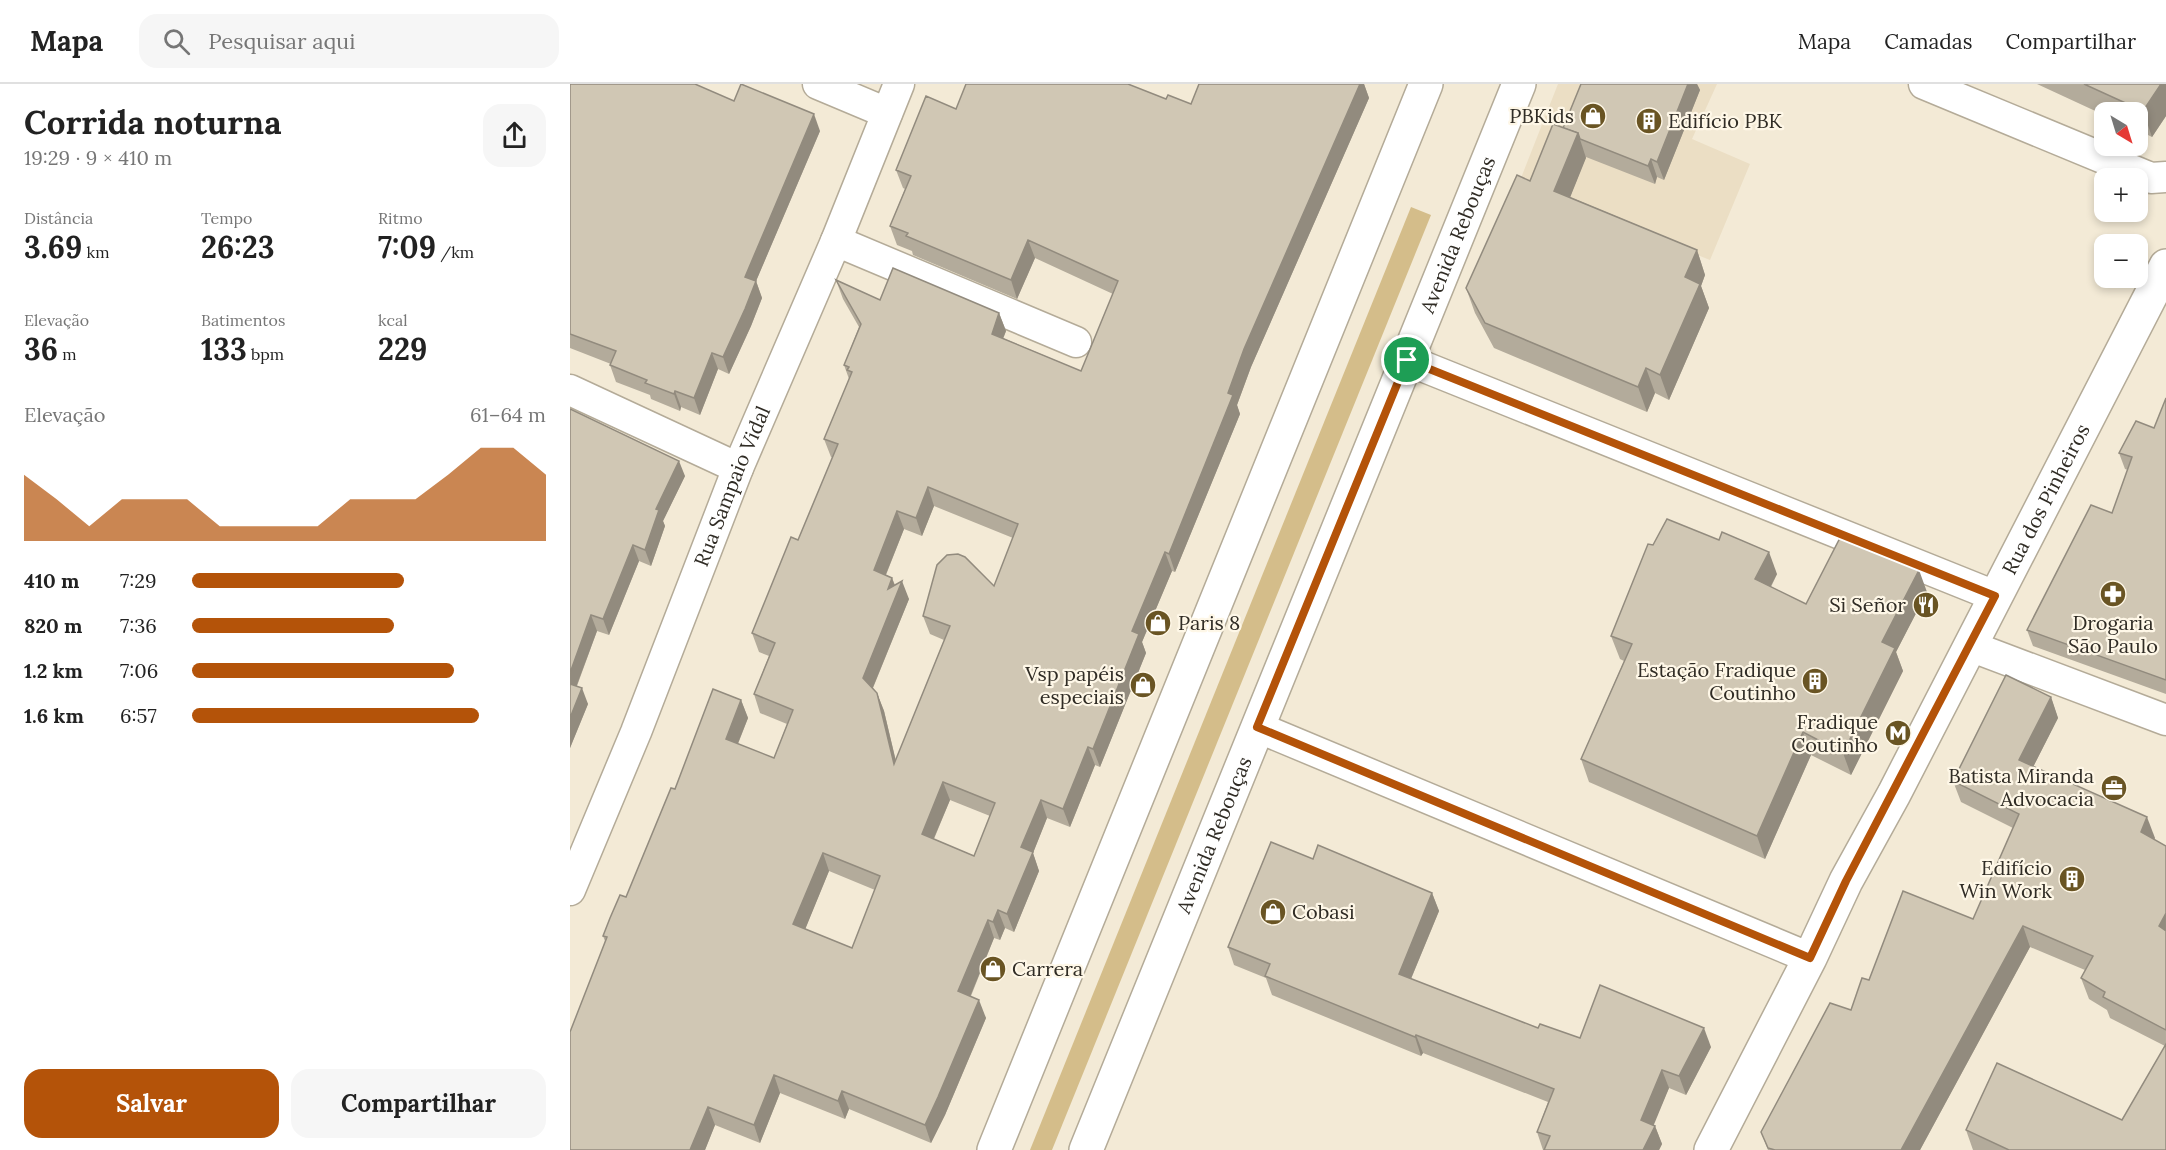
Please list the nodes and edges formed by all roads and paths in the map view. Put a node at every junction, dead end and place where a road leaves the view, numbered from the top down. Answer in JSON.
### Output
{"nodes":[{"id":1,"x":818,"y":84,"type":"edge"},
{"id":2,"x":899,"y":84,"type":"edge"},
{"id":3,"x":1426,"y":84,"type":"edge"},
{"id":4,"x":1519,"y":84,"type":"edge"},
{"id":5,"x":1924,"y":84,"type":"edge"},
{"id":6,"x":887,"y":113,"type":"junction"},
{"id":7,"x":2166,"y":177,"type":"edge"},
{"id":8,"x":836,"y":241,"type":"junction"},
{"id":9,"x":2166,"y":266,"type":"edge"},
{"id":10,"x":1076,"y":342,"type":"dead end"},
{"id":11,"x":1407,"y":360,"type":"junction"},
{"id":12,"x":570,"y":390,"type":"edge"},
{"id":13,"x":738,"y":468,"type":"junction"},
{"id":14,"x":1995,"y":596,"type":"junction"},
{"id":15,"x":1970,"y":646,"type":"junction"},
{"id":16,"x":2166,"y":720,"type":"edge"},
{"id":17,"x":1257,"y":727,"type":"junction"},
{"id":18,"x":576,"y":860,"type":"edge"},
{"id":19,"x":570,"y":890,"type":"edge"},
{"id":20,"x":1810,"y":958,"type":"junction"},
{"id":21,"x":994,"y":1150,"type":"edge"},
{"id":22,"x":1086,"y":1150,"type":"edge"},
{"id":23,"x":1711,"y":1150,"type":"edge"}],
"edges":[{"from":1,"to":6,"type":"street"},
{"from":2,"to":6,"type":"street","name":"Rua Sampaio Vidal"},
{"from":3,"to":21,"type":"main road"},
{"from":4,"to":11,"type":"main road","name":"Avenida Rebouças"},
{"from":5,"to":7,"type":"street"},
{"from":6,"to":8,"type":"street","name":"Rua Sampaio Vidal"},
{"from":8,"to":10,"type":"street"},
{"from":8,"to":13,"type":"street","name":"Rua Sampaio Vidal"},
{"from":9,"to":14,"type":"main road","name":"Rua dos Pinheiros"},
{"from":11,"to":14,"type":"street"},
{"from":11,"to":17,"type":"main road","name":"Avenida Rebouças"},
{"from":12,"to":13,"type":"street"},
{"from":13,"to":18,"type":"street","name":"Rua Sampaio Vidal"},
{"from":14,"to":15,"type":"main road","name":"Rua dos Pinheiros"},
{"from":15,"to":16,"type":"street"},
{"from":15,"to":20,"type":"main road","name":"Rua dos Pinheiros"},
{"from":17,"to":20,"type":"street"},
{"from":17,"to":22,"type":"main road","name":"Avenida Rebouças"},
{"from":18,"to":19,"type":"street","name":"Rua Sampaio Vidal"},
{"from":20,"to":23,"type":"main road","name":"Rua dos Pinheiros"}]}
